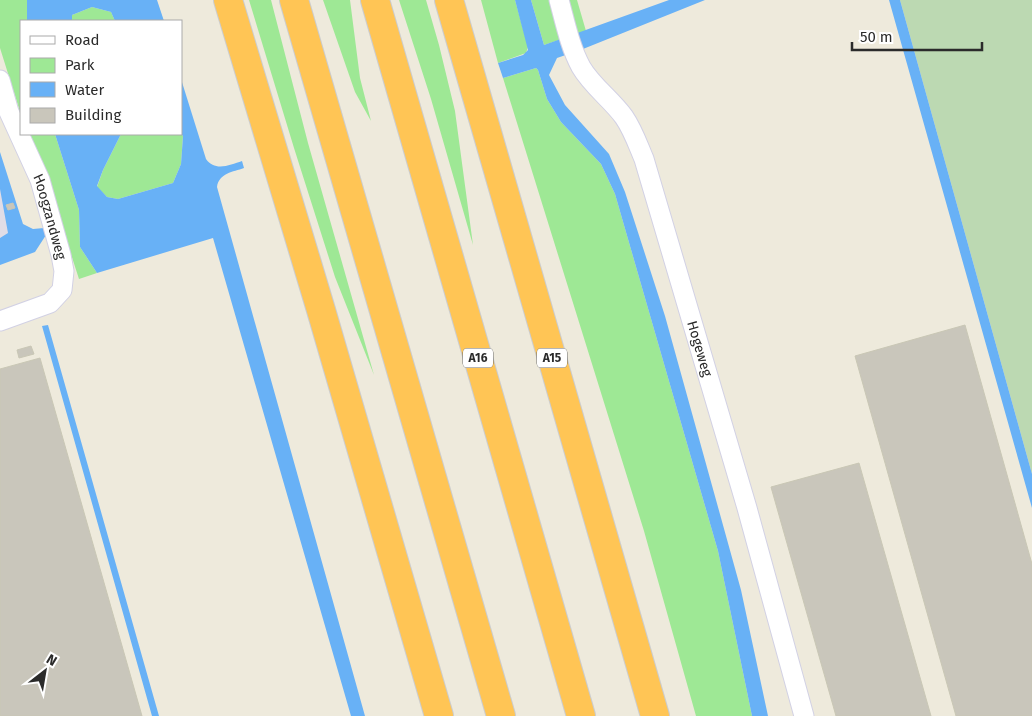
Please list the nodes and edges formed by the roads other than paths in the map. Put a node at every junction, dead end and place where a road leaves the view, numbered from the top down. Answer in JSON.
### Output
{"nodes":[{"id":1,"x":228,"y":0,"type":"edge"},
{"id":2,"x":294,"y":0,"type":"edge"},
{"id":3,"x":375,"y":0,"type":"edge"},
{"id":4,"x":449,"y":0,"type":"edge"},
{"id":5,"x":559,"y":0,"type":"edge"},
{"id":6,"x":0,"y":80,"type":"edge"},
{"id":7,"x":0,"y":320,"type":"edge"},
{"id":8,"x":439,"y":716,"type":"edge"},
{"id":9,"x":502,"y":716,"type":"edge"},
{"id":10,"x":581,"y":716,"type":"edge"},
{"id":11,"x":655,"y":716,"type":"edge"},
{"id":12,"x":804,"y":716,"type":"edge"}],
"edges":[{"from":1,"to":8,"type":"highway"},
{"from":2,"to":9,"type":"highway"},
{"from":3,"to":10,"type":"highway","number":"A16"},
{"from":4,"to":11,"type":"highway","number":"A15"},
{"from":5,"to":12,"type":"street","name":"Hogeweg"},
{"from":6,"to":7,"type":"street","name":"Hoogzandweg"}]}
